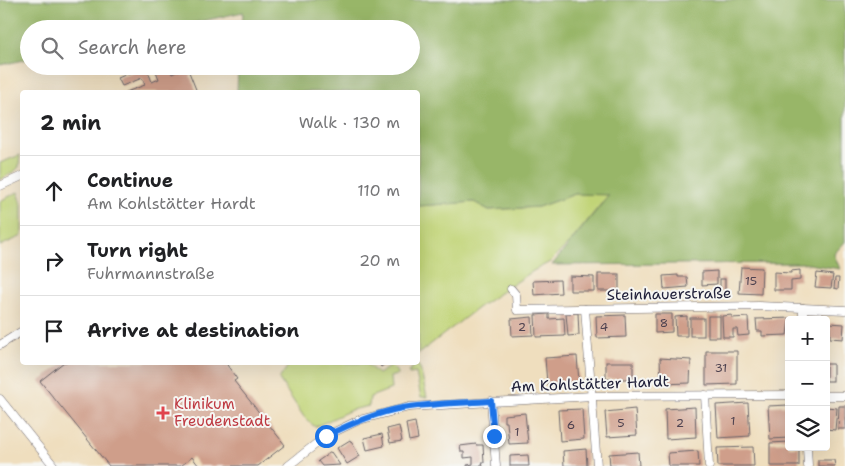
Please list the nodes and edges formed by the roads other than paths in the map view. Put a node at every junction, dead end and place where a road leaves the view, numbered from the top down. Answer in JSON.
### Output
{"nodes":[{"id":1,"x":20,"y":177,"type":"edge"},
{"id":2,"x":0,"y":186,"type":"edge"},
{"id":3,"x":511,"y":289,"type":"dead end"},
{"id":4,"x":803,"y":308,"type":"junction"},
{"id":5,"x":586,"y":309,"type":"junction"},
{"id":6,"x":845,"y":310,"type":"edge"},
{"id":7,"x":804,"y":316,"type":"edge"},
{"id":8,"x":20,"y":332,"type":"edge"},
{"id":9,"x":0,"y":345,"type":"edge"},
{"id":10,"x":706,"y":395,"type":"junction"},
{"id":11,"x":785,"y":395,"type":"edge"},
{"id":12,"x":592,"y":396,"type":"junction"},
{"id":13,"x":830,"y":396,"type":"edge"},
{"id":14,"x":845,"y":396,"type":"edge"},
{"id":15,"x":0,"y":399,"type":"edge"},
{"id":16,"x":491,"y":401,"type":"junction"},
{"id":17,"x":807,"y":451,"type":"edge"},
{"id":18,"x":54,"y":466,"type":"edge"},
{"id":19,"x":288,"y":466,"type":"edge"},
{"id":20,"x":496,"y":466,"type":"edge"},
{"id":21,"x":597,"y":466,"type":"edge"},
{"id":22,"x":709,"y":466,"type":"edge"},
{"id":23,"x":808,"y":466,"type":"edge"}],
"edges":[{"from":1,"to":2,"type":"street"},
{"from":3,"to":5,"type":"street","name":"Steinhauerstraße"},
{"from":4,"to":5,"type":"street","name":"Steinhauerstraße"},
{"from":4,"to":6,"type":"street","name":"Steinhauerstraße"},
{"from":4,"to":7,"type":"street"},
{"from":5,"to":12,"type":"street"},
{"from":8,"to":9,"type":"street"},
{"from":10,"to":11,"type":"street","name":"Am Kohlstätter Hardt"},
{"from":10,"to":12,"type":"street","name":"Am Kohlstätter Hardt"},
{"from":10,"to":22,"type":"street"},
{"from":12,"to":16,"type":"street","name":"Am Kohlstätter Hardt"},
{"from":12,"to":21,"type":"street"},
{"from":13,"to":14,"type":"street"},
{"from":15,"to":18,"type":"street"},
{"from":16,"to":19,"type":"street","name":"Am Kohlstätter Hardt"},
{"from":16,"to":20,"type":"street"},
{"from":17,"to":23,"type":"street"}]}
